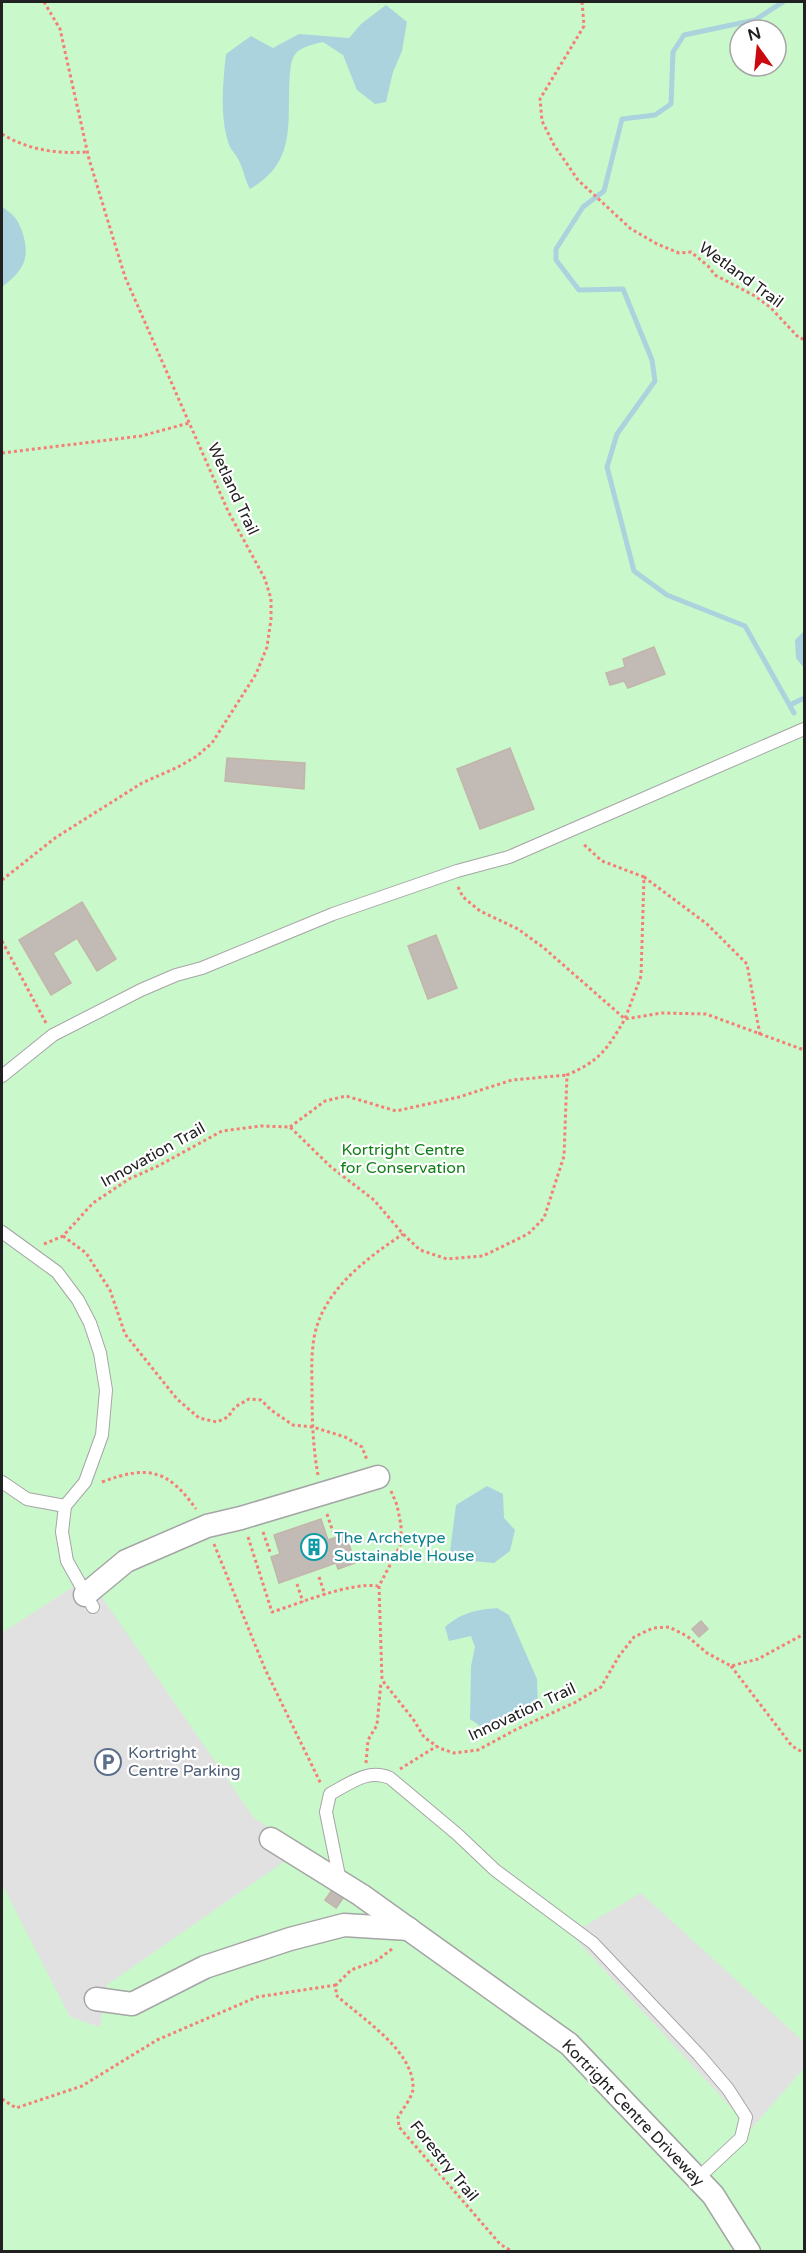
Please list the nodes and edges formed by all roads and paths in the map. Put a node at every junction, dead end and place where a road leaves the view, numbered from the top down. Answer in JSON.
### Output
{"nodes":[{"id":1,"x":44,"y":2,"type":"edge"},
{"id":2,"x":582,"y":2,"type":"edge"},
{"id":3,"x":2,"y":135,"type":"edge"},
{"id":4,"x":87,"y":152,"type":"junction"},
{"id":5,"x":804,"y":339,"type":"edge"},
{"id":6,"x":189,"y":423,"type":"junction"},
{"id":7,"x":2,"y":453,"type":"edge"},
{"id":8,"x":804,"y":729,"type":"edge"},
{"id":9,"x":570,"y":831,"type":"junction"},
{"id":10,"x":457,"y":871,"type":"junction"},
{"id":11,"x":644,"y":877,"type":"junction"},
{"id":12,"x":2,"y":880,"type":"edge"},
{"id":13,"x":2,"y":941,"type":"edge"},
{"id":14,"x":626,"y":1019,"type":"junction"},
{"id":15,"x":53,"y":1035,"type":"junction"},
{"id":16,"x":760,"y":1035,"type":"junction"},
{"id":17,"x":804,"y":1050,"type":"edge"},
{"id":18,"x":2,"y":1076,"type":"edge"},
{"id":19,"x":567,"y":1076,"type":"junction"},
{"id":20,"x":290,"y":1126,"type":"junction"},
{"id":21,"x":2,"y":1232,"type":"edge"},
{"id":22,"x":403,"y":1234,"type":"junction"},
{"id":23,"x":313,"y":1427,"type":"junction"},
{"id":24,"x":378,"y":1477,"type":"junction"},
{"id":25,"x":2,"y":1482,"type":"edge"},
{"id":26,"x":100,"y":1482,"type":"dead end"},
{"id":27,"x":321,"y":1494,"type":"junction"},
{"id":28,"x":65,"y":1506,"type":"junction"},
{"id":29,"x":241,"y":1518,"type":"junction"},
{"id":30,"x":207,"y":1526,"type":"junction"},
{"id":31,"x":319,"y":1577,"type":"dead end"},
{"id":32,"x":297,"y":1584,"type":"dead end"},
{"id":33,"x":379,"y":1586,"type":"junction"},
{"id":34,"x":325,"y":1596,"type":"junction"},
{"id":35,"x":89,"y":1601,"type":"joint"},
{"id":36,"x":303,"y":1602,"type":"junction"},
{"id":37,"x":804,"y":1634,"type":"edge"},
{"id":38,"x":730,"y":1666,"type":"junction"},
{"id":39,"x":382,"y":1680,"type":"junction"},
{"id":40,"x":437,"y":1746,"type":"junction"},
{"id":41,"x":804,"y":1753,"type":"edge"},
{"id":42,"x":364,"y":1776,"type":"junction"},
{"id":43,"x":390,"y":1778,"type":"junction"},
{"id":44,"x":330,"y":1794,"type":"junction"},
{"id":45,"x":271,"y":1839,"type":"dead end"},
{"id":46,"x":340,"y":1882,"type":"junction"},
{"id":47,"x":416,"y":1933,"type":"junction"},
{"id":48,"x":336,"y":1985,"type":"junction"},
{"id":49,"x":96,"y":1998,"type":"dead end"},
{"id":50,"x":2,"y":2099,"type":"edge"},
{"id":51,"x":697,"y":2179,"type":"junction"},
{"id":52,"x":513,"y":2252,"type":"edge"},
{"id":53,"x":749,"y":2252,"type":"edge"}],
"edges":[{"from":1,"to":4,"type":"path","name":"Wetland Trail"},
{"from":2,"to":5,"type":"path","name":"Wetland Trail"},
{"from":3,"to":4,"type":"path"},
{"from":4,"to":6,"type":"path","name":"Wetland Trail"},
{"from":6,"to":7,"type":"path"},
{"from":6,"to":12,"type":"path","name":"Wetland Trail"},
{"from":8,"to":9,"type":"lane"},
{"from":9,"to":10,"type":"lane"},
{"from":9,"to":11,"type":"path"},
{"from":10,"to":14,"type":"path"},
{"from":10,"to":15,"type":"lane"},
{"from":11,"to":14,"type":"path"},
{"from":11,"to":16,"type":"path"},
{"from":13,"to":15,"type":"path"},
{"from":14,"to":16,"type":"path"},
{"from":14,"to":19,"type":"path"},
{"from":15,"to":18,"type":"lane"},
{"from":16,"to":17,"type":"path"},
{"from":19,"to":20,"type":"path"},
{"from":19,"to":22,"type":"path"},
{"from":20,"to":22,"type":"path"},
{"from":20,"to":23,"type":"path","name":"Innovation Trail"},
{"from":21,"to":28,"type":"lane"},
{"from":22,"to":23,"type":"path"},
{"from":23,"to":24,"type":"path","name":"Innovation Trail"},
{"from":23,"to":27,"type":"path"},
{"from":24,"to":27,"type":"street"},
{"from":24,"to":33,"type":"path","name":"Innovation Trail"},
{"from":25,"to":28,"type":"lane"},
{"from":26,"to":30,"type":"path"},
{"from":27,"to":29,"type":"street"},
{"from":28,"to":35,"type":"lane"},
{"from":29,"to":30,"type":"street"},
{"from":29,"to":36,"type":"path"},
{"from":30,"to":35,"type":"street"},
{"from":30,"to":44,"type":"path"},
{"from":31,"to":34,"type":"path"},
{"from":32,"to":36,"type":"path"},
{"from":33,"to":34,"type":"path"},
{"from":33,"to":39,"type":"path","name":"Innovation Trail"},
{"from":34,"to":36,"type":"path"},
{"from":37,"to":38,"type":"path"},
{"from":38,"to":40,"type":"path","name":"Innovation Trail"},
{"from":38,"to":41,"type":"path"},
{"from":39,"to":40,"type":"path"},
{"from":39,"to":42,"type":"path","name":"Innovation Trail"},
{"from":40,"to":43,"type":"path"},
{"from":42,"to":43,"type":"lane"},
{"from":42,"to":44,"type":"lane"},
{"from":43,"to":51,"type":"lane"},
{"from":44,"to":46,"type":"lane"},
{"from":45,"to":46,"type":"street","name":"Kortright Centre Driveway"},
{"from":46,"to":47,"type":"street","name":"Kortright Centre Driveway"},
{"from":47,"to":48,"type":"path"},
{"from":47,"to":49,"type":"street"},
{"from":47,"to":51,"type":"street","name":"Kortright Centre Driveway"},
{"from":48,"to":50,"type":"path"},
{"from":48,"to":52,"type":"path","name":"Forestry Trail"},
{"from":51,"to":53,"type":"street","name":"Kortright Centre Driveway"}]}
